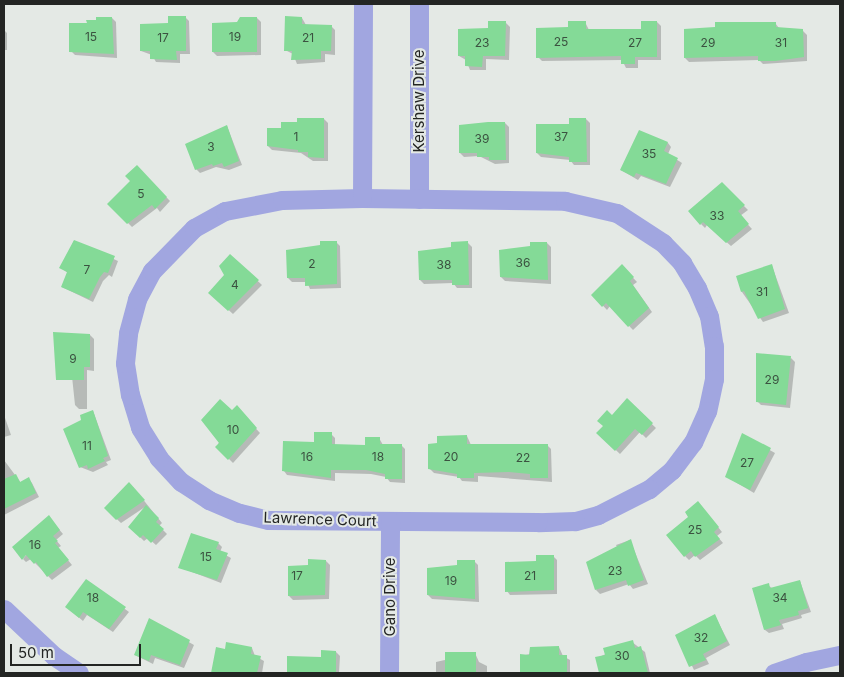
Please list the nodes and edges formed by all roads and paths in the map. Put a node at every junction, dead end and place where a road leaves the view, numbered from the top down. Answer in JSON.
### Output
{"nodes":[{"id":1,"x":363,"y":4,"type":"edge"},
{"id":2,"x":418,"y":4,"type":"edge"},
{"id":3,"x":362,"y":198,"type":"junction"},
{"id":4,"x":419,"y":199,"type":"junction"},
{"id":5,"x":390,"y":520,"type":"junction"},
{"id":6,"x":4,"y":608,"type":"edge"},
{"id":7,"x":840,"y":655,"type":"edge"},
{"id":8,"x":79,"y":673,"type":"edge"},
{"id":9,"x":390,"y":673,"type":"edge"},
{"id":10,"x":774,"y":673,"type":"edge"}],
"edges":[{"from":1,"to":3,"type":"street"},
{"from":2,"to":4,"type":"street","name":"Kershaw Drive"},
{"from":3,"to":4,"type":"street","name":"Lawrence Court"},
{"from":3,"to":5,"type":"street","name":"Lawrence Court"},
{"from":4,"to":5,"type":"street","name":"Lawrence Court"},
{"from":5,"to":9,"type":"street","name":"Gano Drive"},
{"from":6,"to":8,"type":"street"},
{"from":7,"to":10,"type":"street"}]}
